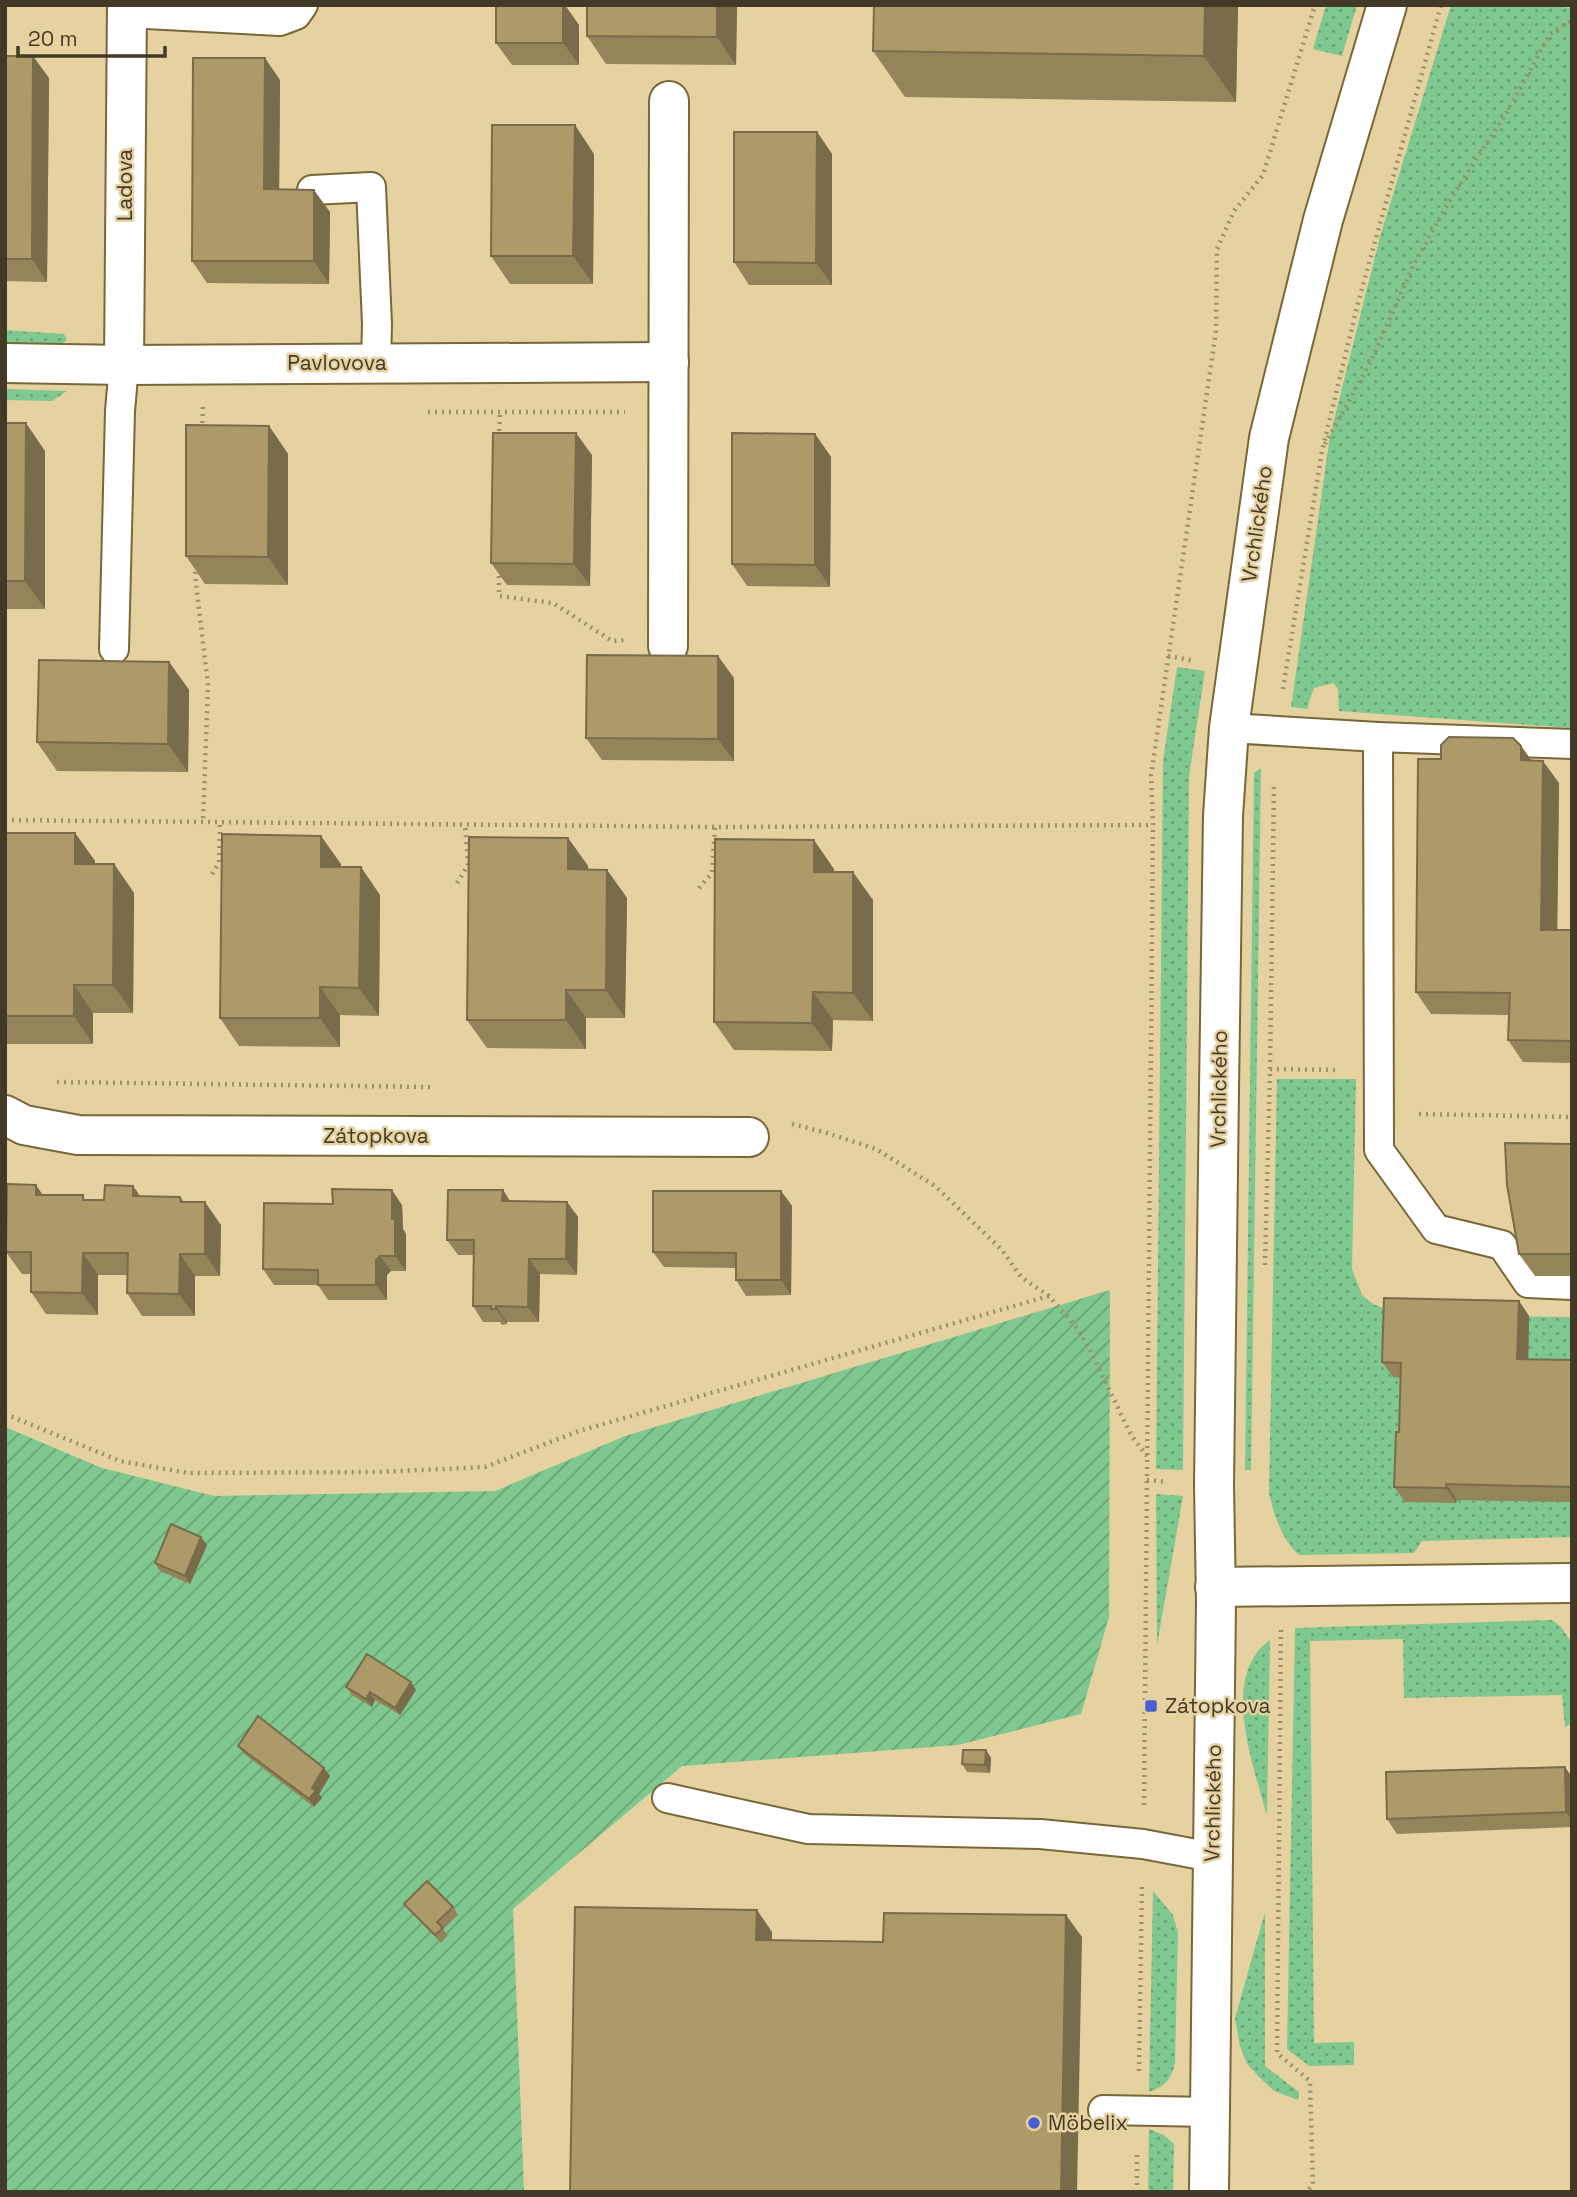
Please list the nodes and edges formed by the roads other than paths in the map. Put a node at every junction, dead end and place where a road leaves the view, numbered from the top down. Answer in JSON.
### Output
{"nodes":[{"id":1,"x":303,"y":5,"type":"edge"},
{"id":2,"x":1387,"y":5,"type":"edge"},
{"id":3,"x":127,"y":9,"type":"edge"},
{"id":4,"x":669,"y":101,"type":"dead end"},
{"id":5,"x":312,"y":190,"type":"edge"},
{"id":6,"x":668,"y":362,"type":"junction"},
{"id":7,"x":5,"y":363,"type":"edge"},
{"id":8,"x":376,"y":363,"type":"junction"},
{"id":9,"x":124,"y":365,"type":"junction"},
{"id":10,"x":668,"y":642,"type":"road end"},
{"id":11,"x":114,"y":649,"type":"dead end"},
{"id":12,"x":1229,"y":728,"type":"junction"},
{"id":13,"x":1378,"y":737,"type":"junction"},
{"id":14,"x":1572,"y":744,"type":"edge"},
{"id":15,"x":5,"y":1115,"type":"edge"},
{"id":16,"x":750,"y":1137,"type":"dead end"},
{"id":17,"x":1572,"y":1284,"type":"edge"},
{"id":18,"x":1572,"y":1583,"type":"edge"},
{"id":19,"x":1215,"y":1587,"type":"junction"},
{"id":20,"x":667,"y":1798,"type":"dead end"},
{"id":21,"x":1212,"y":1857,"type":"junction"},
{"id":22,"x":1103,"y":2110,"type":"dead end"},
{"id":23,"x":1210,"y":2112,"type":"junction"},
{"id":24,"x":1209,"y":2192,"type":"edge"}],
"edges":[{"from":1,"to":3,"type":"lane"},
{"from":2,"to":12,"type":"street","name":"Vrchlického"},
{"from":3,"to":9,"type":"street","name":"Ladova"},
{"from":4,"to":6,"type":"street"},
{"from":5,"to":8,"type":"lane"},
{"from":6,"to":8,"type":"street","name":"Pavlovova"},
{"from":6,"to":10,"type":"street"},
{"from":7,"to":9,"type":"street","name":"Pavlovova"},
{"from":8,"to":9,"type":"street","name":"Pavlovova"},
{"from":9,"to":11,"type":"lane"},
{"from":12,"to":13,"type":"lane"},
{"from":12,"to":19,"type":"street","name":"Vrchlického"},
{"from":13,"to":14,"type":"lane"},
{"from":13,"to":17,"type":"lane"},
{"from":15,"to":16,"type":"street","name":"Zátopkova"},
{"from":18,"to":19,"type":"street"},
{"from":19,"to":21,"type":"street","name":"Vrchlického"},
{"from":20,"to":21,"type":"lane"},
{"from":21,"to":23,"type":"street","name":"Vrchlického"},
{"from":22,"to":23,"type":"lane"},
{"from":23,"to":24,"type":"street","name":"Vrchlického"}]}
